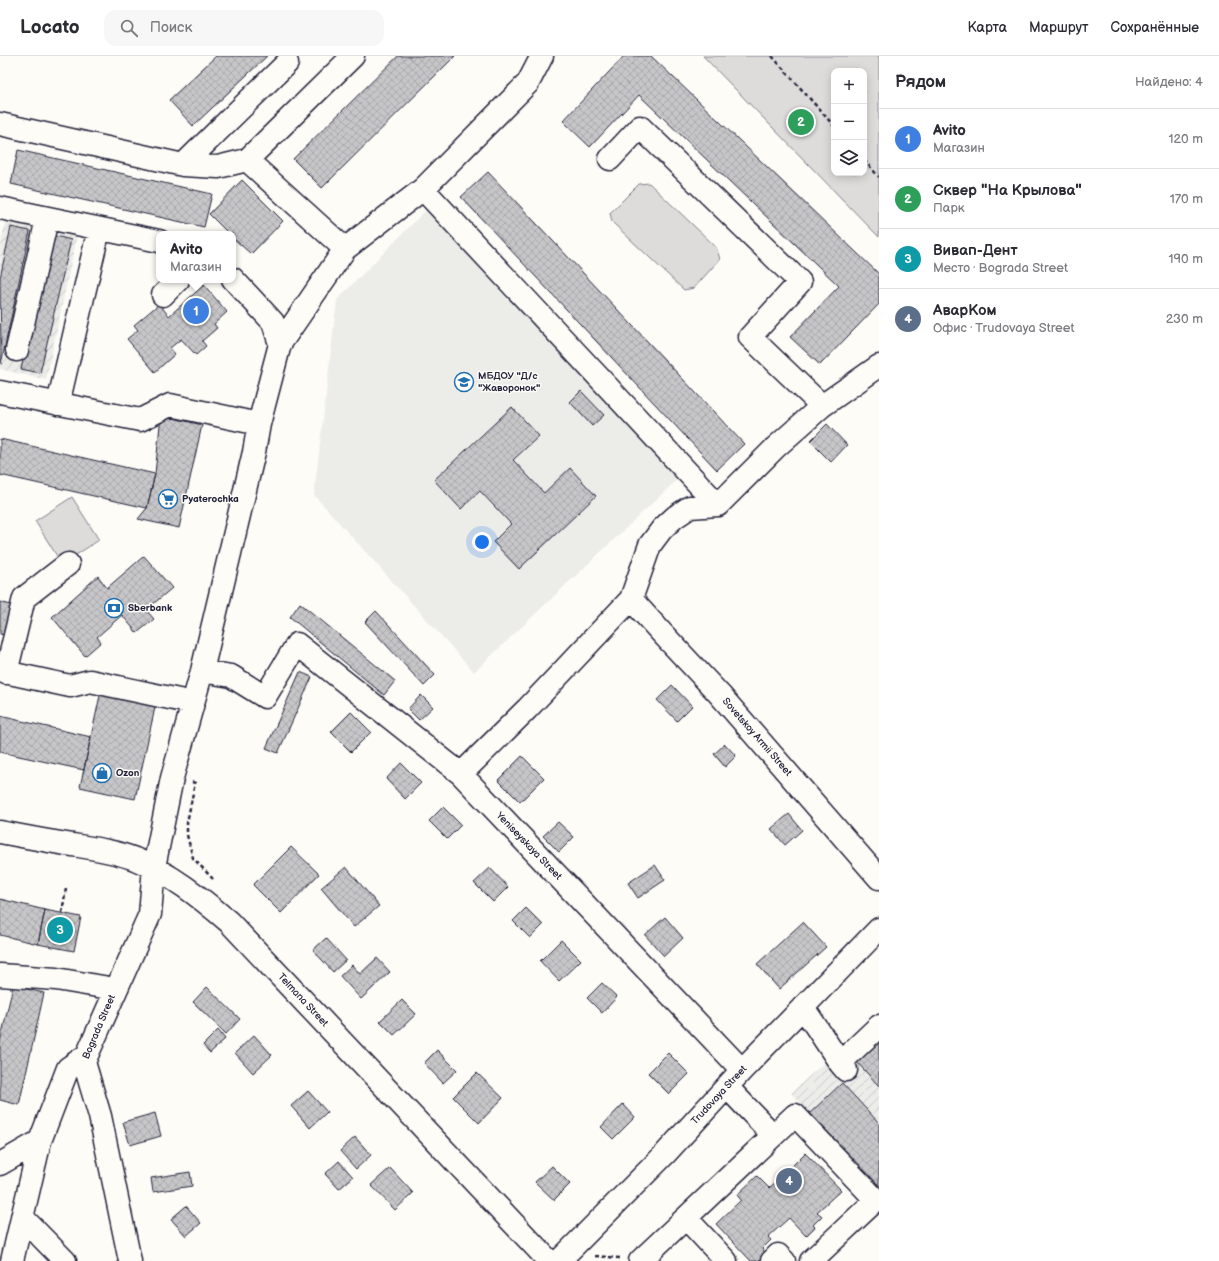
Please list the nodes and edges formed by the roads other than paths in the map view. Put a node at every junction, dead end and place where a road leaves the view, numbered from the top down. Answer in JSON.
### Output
{"nodes":[{"id":1,"x":352,"y":56,"type":"edge"},
{"id":2,"x":542,"y":56,"type":"edge"},
{"id":3,"x":287,"y":63,"type":"dead end"},
{"id":4,"x":0,"y":124,"type":"edge"},
{"id":5,"x":610,"y":159,"type":"dead end"},
{"id":6,"x":247,"y":160,"type":"junction"},
{"id":7,"x":183,"y":165,"type":"junction"},
{"id":8,"x":423,"y":189,"type":"junction"},
{"id":9,"x":0,"y":208,"type":"edge"},
{"id":10,"x":47,"y":219,"type":"junction"},
{"id":11,"x":98,"y":229,"type":"junction"},
{"id":12,"x":156,"y":240,"type":"edge"},
{"id":13,"x":344,"y":249,"type":"junction"},
{"id":14,"x":236,"y":282,"type":"edge"},
{"id":15,"x":175,"y":283,"type":"edge"},
{"id":16,"x":163,"y":295,"type":"dead end"},
{"id":17,"x":280,"y":344,"type":"junction"},
{"id":18,"x":16,"y":350,"type":"dead end"},
{"id":19,"x":879,"y":366,"type":"edge"},
{"id":20,"x":0,"y":392,"type":"edge"},
{"id":21,"x":58,"y":404,"type":"junction"},
{"id":22,"x":822,"y":406,"type":"junction"},
{"id":23,"x":259,"y":424,"type":"junction"},
{"id":24,"x":718,"y":505,"type":"junction"},
{"id":25,"x":68,"y":564,"type":"dead end"},
{"id":26,"x":631,"y":599,"type":"junction"},
{"id":27,"x":202,"y":671,"type":"junction"},
{"id":28,"x":3,"y":672,"type":"edge"},
{"id":29,"x":192,"y":703,"type":"junction"},
{"id":30,"x":461,"y":774,"type":"junction"},
{"id":31,"x":0,"y":832,"type":"edge"},
{"id":32,"x":154,"y":868,"type":"junction"},
{"id":33,"x":879,"y":878,"type":"edge"},
{"id":34,"x":879,"y":929,"type":"edge"},
{"id":35,"x":0,"y":975,"type":"edge"},
{"id":36,"x":115,"y":989,"type":"junction"},
{"id":37,"x":803,"y":1007,"type":"junction"},
{"id":38,"x":879,"y":1026,"type":"edge"},
{"id":39,"x":87,"y":1055,"type":"junction"},
{"id":40,"x":742,"y":1070,"type":"junction"},
{"id":41,"x":727,"y":1087,"type":"junction"},
{"id":42,"x":773,"y":1135,"type":"junction"},
{"id":43,"x":40,"y":1141,"type":"junction"},
{"id":44,"x":0,"y":1164,"type":"edge"},
{"id":45,"x":22,"y":1216,"type":"junction"},
{"id":46,"x":686,"y":1218,"type":"junction"},
{"id":47,"x":12,"y":1261,"type":"edge"},
{"id":48,"x":65,"y":1261,"type":"edge"},
{"id":49,"x":130,"y":1261,"type":"edge"},
{"id":50,"x":549,"y":1261,"type":"edge"},
{"id":51,"x":559,"y":1261,"type":"edge"},
{"id":52,"x":640,"y":1261,"type":"edge"},
{"id":53,"x":726,"y":1261,"type":"edge"},
{"id":54,"x":772,"y":1261,"type":"edge"},
{"id":55,"x":784,"y":1261,"type":"edge"},
{"id":56,"x":812,"y":1261,"type":"edge"}],
"edges":[{"from":1,"to":6,"type":"street"},
{"from":2,"to":8,"type":"street"},
{"from":3,"to":7,"type":"street"},
{"from":4,"to":7,"type":"street"},
{"from":5,"to":22,"type":"street"},
{"from":6,"to":7,"type":"street"},
{"from":6,"to":13,"type":"street"},
{"from":8,"to":13,"type":"street"},
{"from":8,"to":24,"type":"street"},
{"from":9,"to":10,"type":"street"},
{"from":10,"to":11,"type":"street"},
{"from":10,"to":18,"type":"street"},
{"from":11,"to":12,"type":"street"},
{"from":11,"to":21,"type":"street"},
{"from":13,"to":17,"type":"street"},
{"from":14,"to":17,"type":"street"},
{"from":15,"to":16,"type":"street"},
{"from":17,"to":23,"type":"street","name":"Bograda Street"},
{"from":19,"to":22,"type":"street"},
{"from":20,"to":21,"type":"street"},
{"from":21,"to":23,"type":"street"},
{"from":22,"to":24,"type":"street"},
{"from":23,"to":27,"type":"street","name":"Bograda Street"},
{"from":24,"to":26,"type":"street"},
{"from":25,"to":28,"type":"street"},
{"from":26,"to":30,"type":"street"},
{"from":26,"to":33,"type":"street","name":"Sovetskoy Armii Street"},
{"from":27,"to":29,"type":"street","name":"Bograda Street"},
{"from":27,"to":30,"type":"street","name":"Yeniseyskaya Street"},
{"from":28,"to":29,"type":"street"},
{"from":29,"to":32,"type":"street","name":"Bograda Street"},
{"from":30,"to":40,"type":"street","name":"Yeniseyskaya Street"},
{"from":31,"to":32,"type":"street","name":"Telmana Street"},
{"from":32,"to":36,"type":"street","name":"Bograda Street"},
{"from":32,"to":50,"type":"street","name":"Telmana Street"},
{"from":34,"to":37,"type":"street","name":"Trudovaya Street"},
{"from":35,"to":36,"type":"street"},
{"from":36,"to":39,"type":"street","name":"Bograda Street"},
{"from":37,"to":38,"type":"street"},
{"from":37,"to":40,"type":"street","name":"Trudovaya Street"},
{"from":39,"to":43,"type":"street"},
{"from":39,"to":49,"type":"street","name":"Bograda Street"},
{"from":40,"to":41,"type":"street","name":"Trudovaya Street"},
{"from":41,"to":42,"type":"street"},
{"from":41,"to":51,"type":"street","name":"Trudovaya Street"},
{"from":42,"to":46,"type":"street"},
{"from":42,"to":56,"type":"street"},
{"from":43,"to":44,"type":"street"},
{"from":43,"to":45,"type":"street"},
{"from":45,"to":47,"type":"street"},
{"from":45,"to":48,"type":"street"},
{"from":46,"to":52,"type":"street"},
{"from":46,"to":53,"type":"street"},
{"from":54,"to":55,"type":"street"}]}
